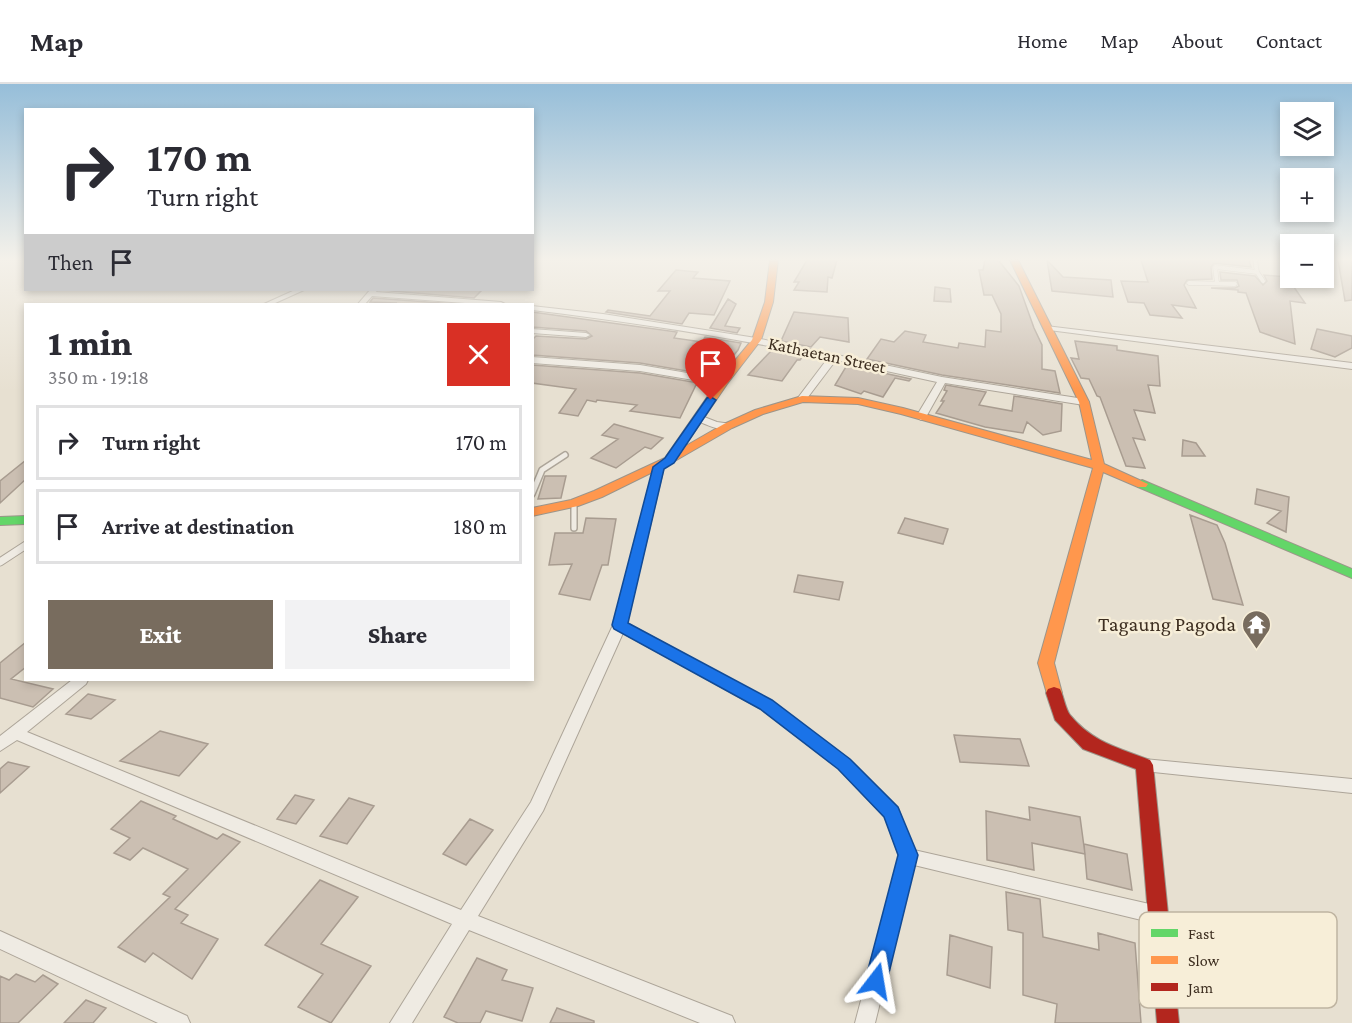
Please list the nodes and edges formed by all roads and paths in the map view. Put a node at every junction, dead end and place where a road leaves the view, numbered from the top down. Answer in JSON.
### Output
{"nodes":[{"id":1,"x":768,"y":304,"type":"edge"},
{"id":2,"x":1036,"y":304,"type":"edge"},
{"id":3,"x":534,"y":308,"type":"edge"},
{"id":4,"x":1048,"y":328,"type":"junction"},
{"id":5,"x":534,"y":332,"type":"edge"},
{"id":6,"x":586,"y":335,"type":"dead end"},
{"id":7,"x":756,"y":340,"type":"junction"},
{"id":8,"x":834,"y":356,"type":"junction"},
{"id":9,"x":534,"y":360,"type":"edge"},
{"id":10,"x":1352,"y":366,"type":"edge"},
{"id":11,"x":942,"y":380,"type":"junction"},
{"id":12,"x":723,"y":382,"type":"junction"},
{"id":13,"x":802,"y":399,"type":"junction"},
{"id":14,"x":1084,"y":402,"type":"junction"},
{"id":15,"x":921,"y":417,"type":"junction"},
{"id":16,"x":699,"y":418,"type":"junction"},
{"id":17,"x":728,"y":426,"type":"junction"},
{"id":18,"x":564,"y":455,"type":"dead end"},
{"id":19,"x":664,"y":464,"type":"junction"},
{"id":20,"x":1099,"y":466,"type":"junction"},
{"id":21,"x":534,"y":487,"type":"edge"},
{"id":22,"x":574,"y":503,"type":"junction"},
{"id":23,"x":534,"y":512,"type":"edge"},
{"id":24,"x":24,"y":520,"type":"edge"},
{"id":25,"x":0,"y":521,"type":"edge"},
{"id":26,"x":574,"y":528,"type":"dead end"},
{"id":27,"x":24,"y":546,"type":"edge"},
{"id":28,"x":0,"y":562,"type":"edge"},
{"id":29,"x":1352,"y":574,"type":"edge"},
{"id":30,"x":620,"y":625,"type":"junction"},
{"id":31,"x":80,"y":681,"type":"edge"},
{"id":32,"x":15,"y":733,"type":"junction"},
{"id":33,"x":0,"y":745,"type":"edge"},
{"id":34,"x":1144,"y":765,"type":"junction"},
{"id":35,"x":1352,"y":786,"type":"edge"},
{"id":36,"x":908,"y":855,"type":"junction"},
{"id":37,"x":1146,"y":912,"type":"edge"},
{"id":38,"x":1158,"y":912,"type":"edge"},
{"id":39,"x":465,"y":920,"type":"junction"},
{"id":40,"x":0,"y":940,"type":"edge"},
{"id":41,"x":1167,"y":1008,"type":"edge"},
{"id":42,"x":180,"y":1023,"type":"edge"},
{"id":43,"x":400,"y":1023,"type":"edge"},
{"id":44,"x":725,"y":1023,"type":"edge"},
{"id":45,"x":865,"y":1023,"type":"edge"},
{"id":46,"x":1168,"y":1023,"type":"edge"}],
"edges":[{"from":1,"to":7,"type":"street"},
{"from":2,"to":4,"type":"street"},
{"from":3,"to":7,"type":"street","name":"Kathaetan Street"},
{"from":4,"to":10,"type":"street"},
{"from":4,"to":14,"type":"street"},
{"from":5,"to":6,"type":"street"},
{"from":7,"to":8,"type":"street","name":"Kathaetan Street"},
{"from":7,"to":12,"type":"street"},
{"from":8,"to":11,"type":"street","name":"Kathaetan Street"},
{"from":8,"to":13,"type":"street"},
{"from":9,"to":12,"type":"street"},
{"from":11,"to":14,"type":"street","name":"Kathaetan Street"},
{"from":11,"to":15,"type":"street"},
{"from":12,"to":16,"type":"street"},
{"from":13,"to":15,"type":"street"},
{"from":13,"to":17,"type":"street"},
{"from":14,"to":20,"type":"street"},
{"from":15,"to":20,"type":"street"},
{"from":16,"to":17,"type":"street"},
{"from":16,"to":19,"type":"street"},
{"from":17,"to":19,"type":"street"},
{"from":18,"to":21,"type":"lane"},
{"from":19,"to":22,"type":"street"},
{"from":19,"to":30,"type":"street"},
{"from":20,"to":29,"type":"street"},
{"from":20,"to":34,"type":"street"},
{"from":22,"to":23,"type":"street"},
{"from":22,"to":26,"type":"lane"},
{"from":24,"to":25,"type":"street"},
{"from":27,"to":28,"type":"lane"},
{"from":30,"to":36,"type":"street"},
{"from":30,"to":39,"type":"street"},
{"from":31,"to":32,"type":"street"},
{"from":32,"to":33,"type":"street"},
{"from":32,"to":39,"type":"street"},
{"from":34,"to":35,"type":"street"},
{"from":34,"to":38,"type":"street"},
{"from":36,"to":37,"type":"street"},
{"from":36,"to":45,"type":"street"},
{"from":39,"to":43,"type":"street"},
{"from":39,"to":44,"type":"street"},
{"from":40,"to":42,"type":"street"},
{"from":41,"to":46,"type":"street"}]}
